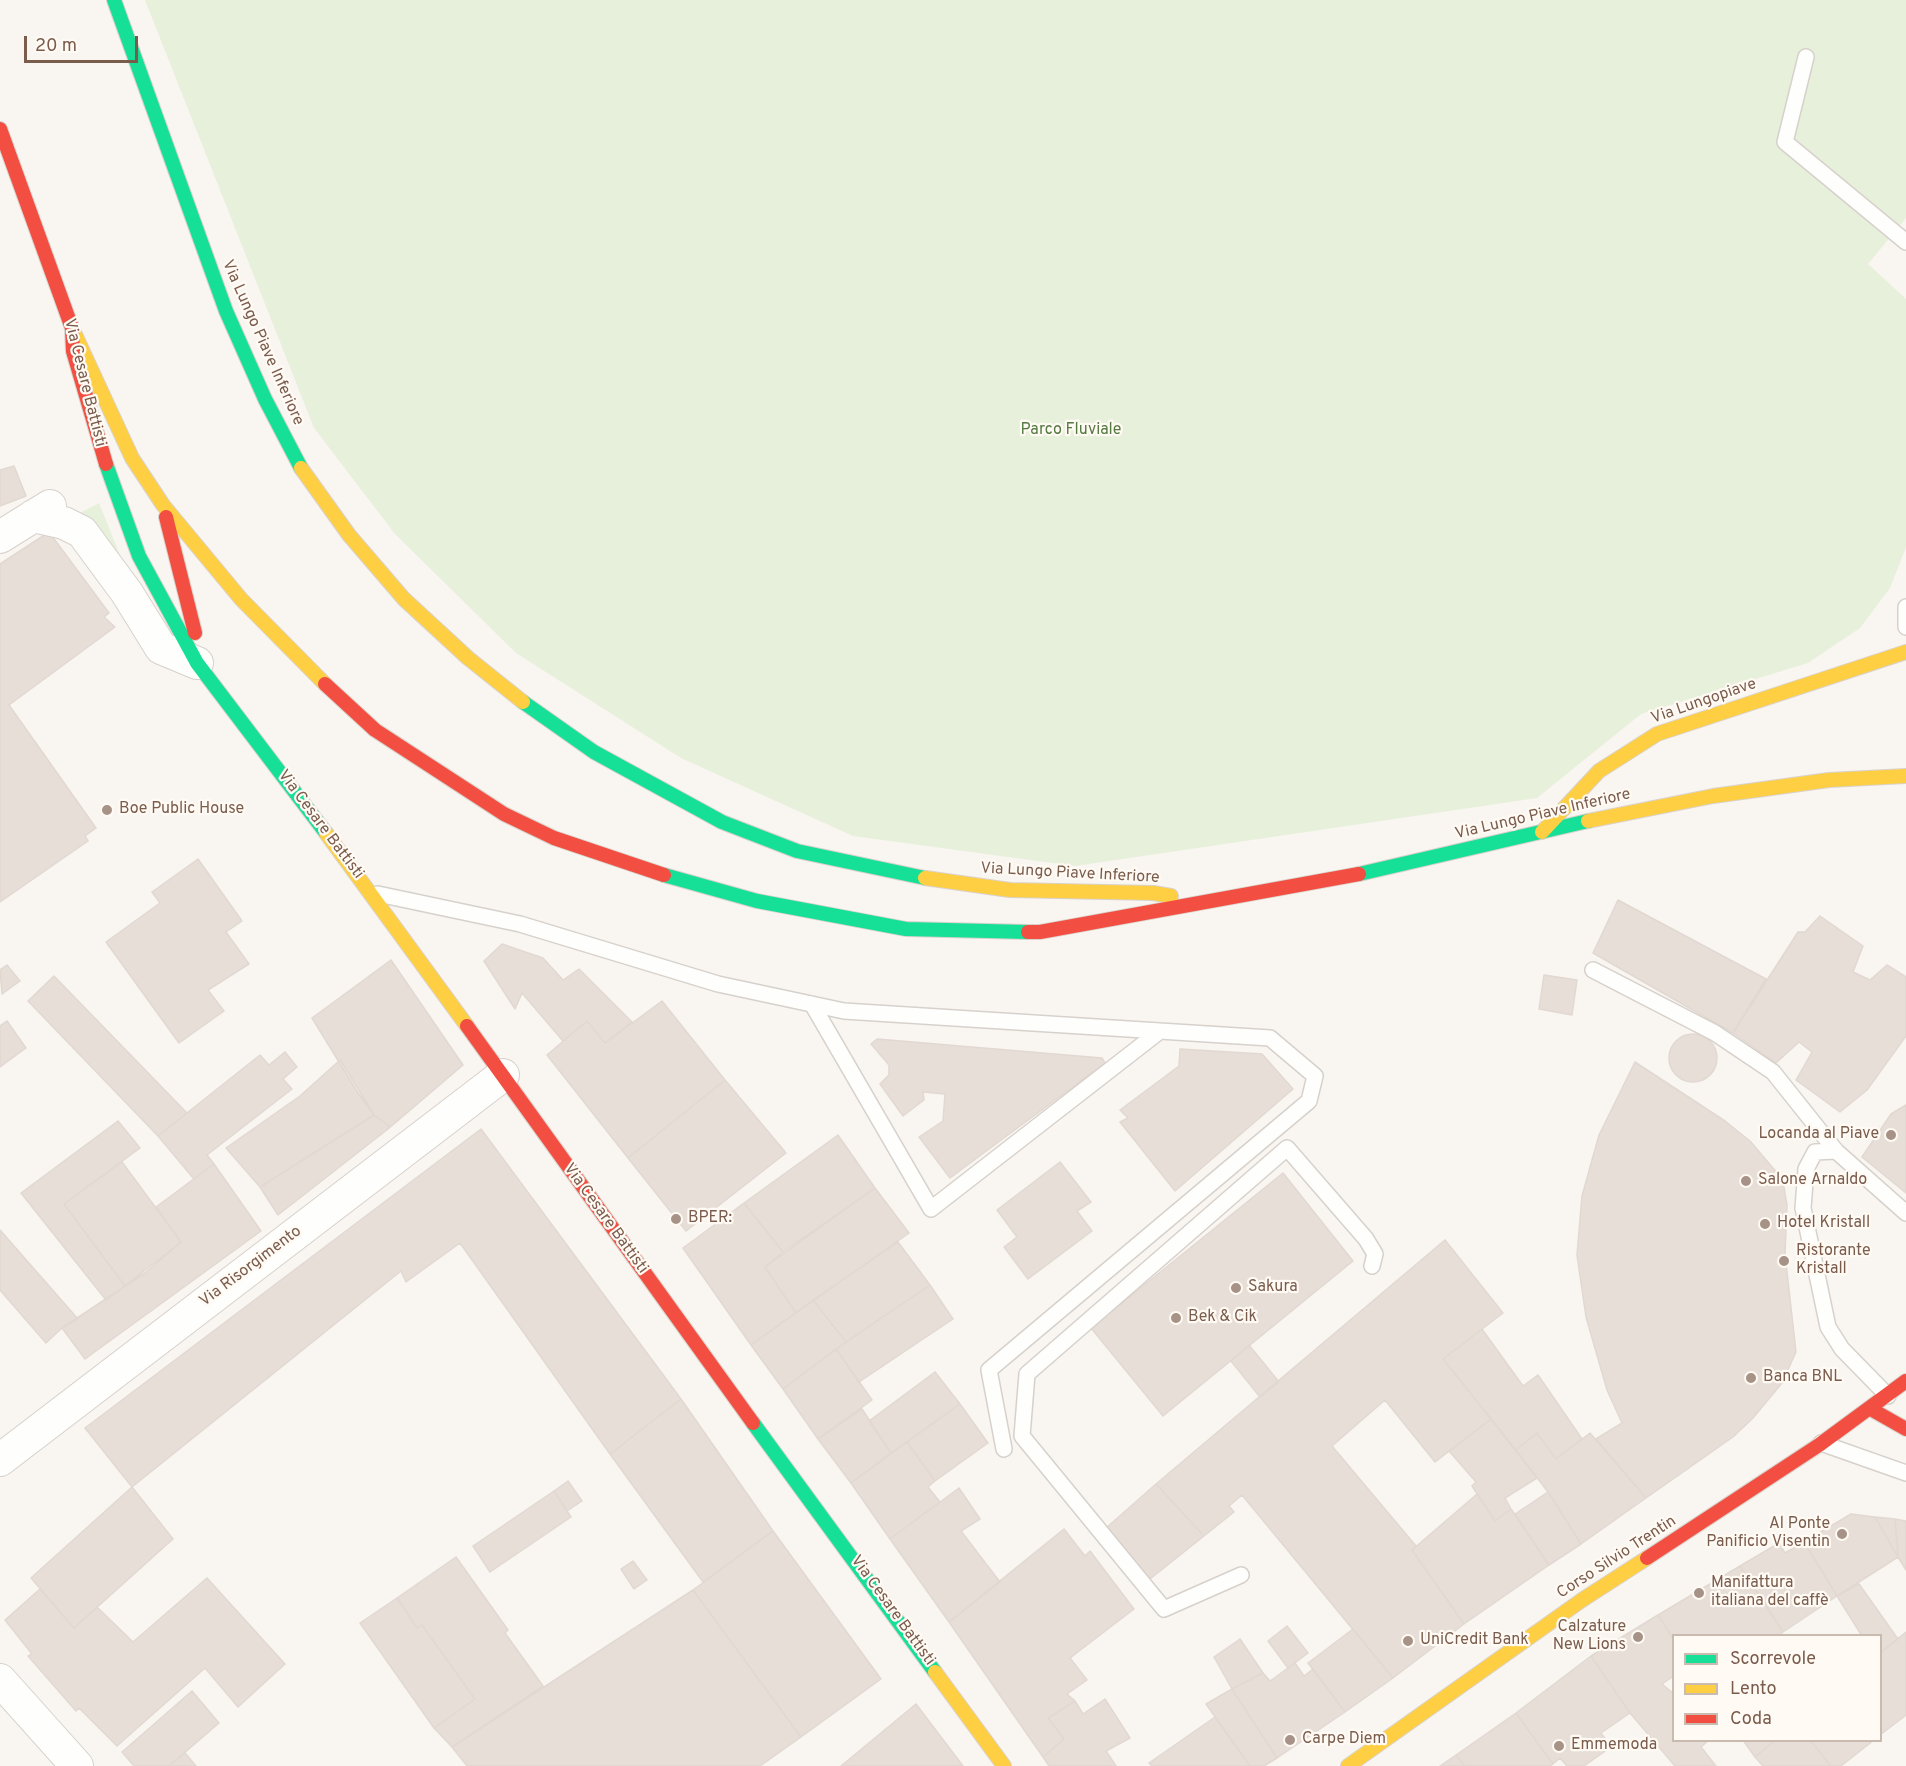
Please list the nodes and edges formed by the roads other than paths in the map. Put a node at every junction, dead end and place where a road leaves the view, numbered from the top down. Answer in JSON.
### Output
{"nodes":[{"id":1,"x":114,"y":0,"type":"edge"},
{"id":2,"x":1806,"y":57,"type":"dead end"},
{"id":3,"x":0,"y":129,"type":"edge"},
{"id":4,"x":1906,"y":242,"type":"edge"},
{"id":5,"x":72,"y":328,"type":"junction"},
{"id":6,"x":163,"y":505,"type":"junction"},
{"id":7,"x":0,"y":537,"type":"edge"},
{"id":8,"x":1906,"y":607,"type":"edge"},
{"id":9,"x":1906,"y":627,"type":"edge"},
{"id":10,"x":1906,"y":652,"type":"edge"},
{"id":11,"x":201,"y":668,"type":"junction"},
{"id":12,"x":1906,"y":776,"type":"edge"},
{"id":13,"x":1542,"y":832,"type":"junction"},
{"id":14,"x":372,"y":893,"type":"junction"},
{"id":15,"x":1189,"y":904,"type":"junction"},
{"id":16,"x":1593,"y":970,"type":"dead end"},
{"id":17,"x":812,"y":1004,"type":"junction"},
{"id":18,"x":1160,"y":1031,"type":"junction"},
{"id":19,"x":503,"y":1075,"type":"junction"},
{"id":20,"x":1836,"y":1151,"type":"junction"},
{"id":21,"x":1906,"y":1214,"type":"edge"},
{"id":22,"x":1372,"y":1266,"type":"dead end"},
{"id":23,"x":1906,"y":1381,"type":"edge"},
{"id":24,"x":1888,"y":1396,"type":"junction"},
{"id":25,"x":1869,"y":1408,"type":"junction"},
{"id":26,"x":1906,"y":1429,"type":"edge"},
{"id":27,"x":1821,"y":1443,"type":"junction"},
{"id":28,"x":1004,"y":1449,"type":"dead end"},
{"id":29,"x":0,"y":1460,"type":"edge"},
{"id":30,"x":1906,"y":1473,"type":"edge"},
{"id":31,"x":1241,"y":1575,"type":"dead end"},
{"id":32,"x":0,"y":1680,"type":"edge"},
{"id":33,"x":78,"y":1766,"type":"edge"},
{"id":34,"x":1004,"y":1766,"type":"edge"},
{"id":35,"x":1348,"y":1766,"type":"edge"}],
"edges":[{"from":1,"to":15,"type":"main road","name":"Via Lungo Piave Inferiore"},
{"from":2,"to":4,"type":"lane"},
{"from":3,"to":5,"type":"main road","name":"Via Cesare Battisti"},
{"from":5,"to":6,"type":"main road","name":"Via Lungo Piave Inferiore"},
{"from":5,"to":11,"type":"main road","name":"Via Cesare Battisti"},
{"from":6,"to":11,"type":"main road","name":"Via Cesare Battisti"},
{"from":6,"to":15,"type":"main road","name":"Via Lungo Piave Inferiore"},
{"from":7,"to":11,"type":"street"},
{"from":8,"to":9,"type":"lane"},
{"from":10,"to":13,"type":"main road","name":"Via Lungopiave"},
{"from":11,"to":14,"type":"main road","name":"Via Cesare Battisti"},
{"from":12,"to":13,"type":"main road","name":"Via Lungo Piave Inferiore"},
{"from":13,"to":15,"type":"main road","name":"Via Lungo Piave Inferiore"},
{"from":14,"to":17,"type":"lane"},
{"from":14,"to":19,"type":"main road","name":"Via Cesare Battisti"},
{"from":16,"to":20,"type":"lane"},
{"from":17,"to":18,"type":"lane"},
{"from":17,"to":18,"type":"lane"},
{"from":18,"to":28,"type":"lane"},
{"from":19,"to":29,"type":"street","name":"Via Risorgimento"},
{"from":19,"to":34,"type":"main road","name":"Via Cesare Battisti"},
{"from":20,"to":21,"type":"lane"},
{"from":20,"to":24,"type":"lane"},
{"from":22,"to":31,"type":"lane"},
{"from":23,"to":24,"type":"main road","name":"Corso Silvio Trentin"},
{"from":24,"to":25,"type":"main road","name":"Corso Silvio Trentin"},
{"from":25,"to":26,"type":"main road"},
{"from":25,"to":27,"type":"main road","name":"Corso Silvio Trentin"},
{"from":27,"to":30,"type":"lane"},
{"from":27,"to":35,"type":"main road","name":"Corso Silvio Trentin"},
{"from":32,"to":33,"type":"street"}]}
